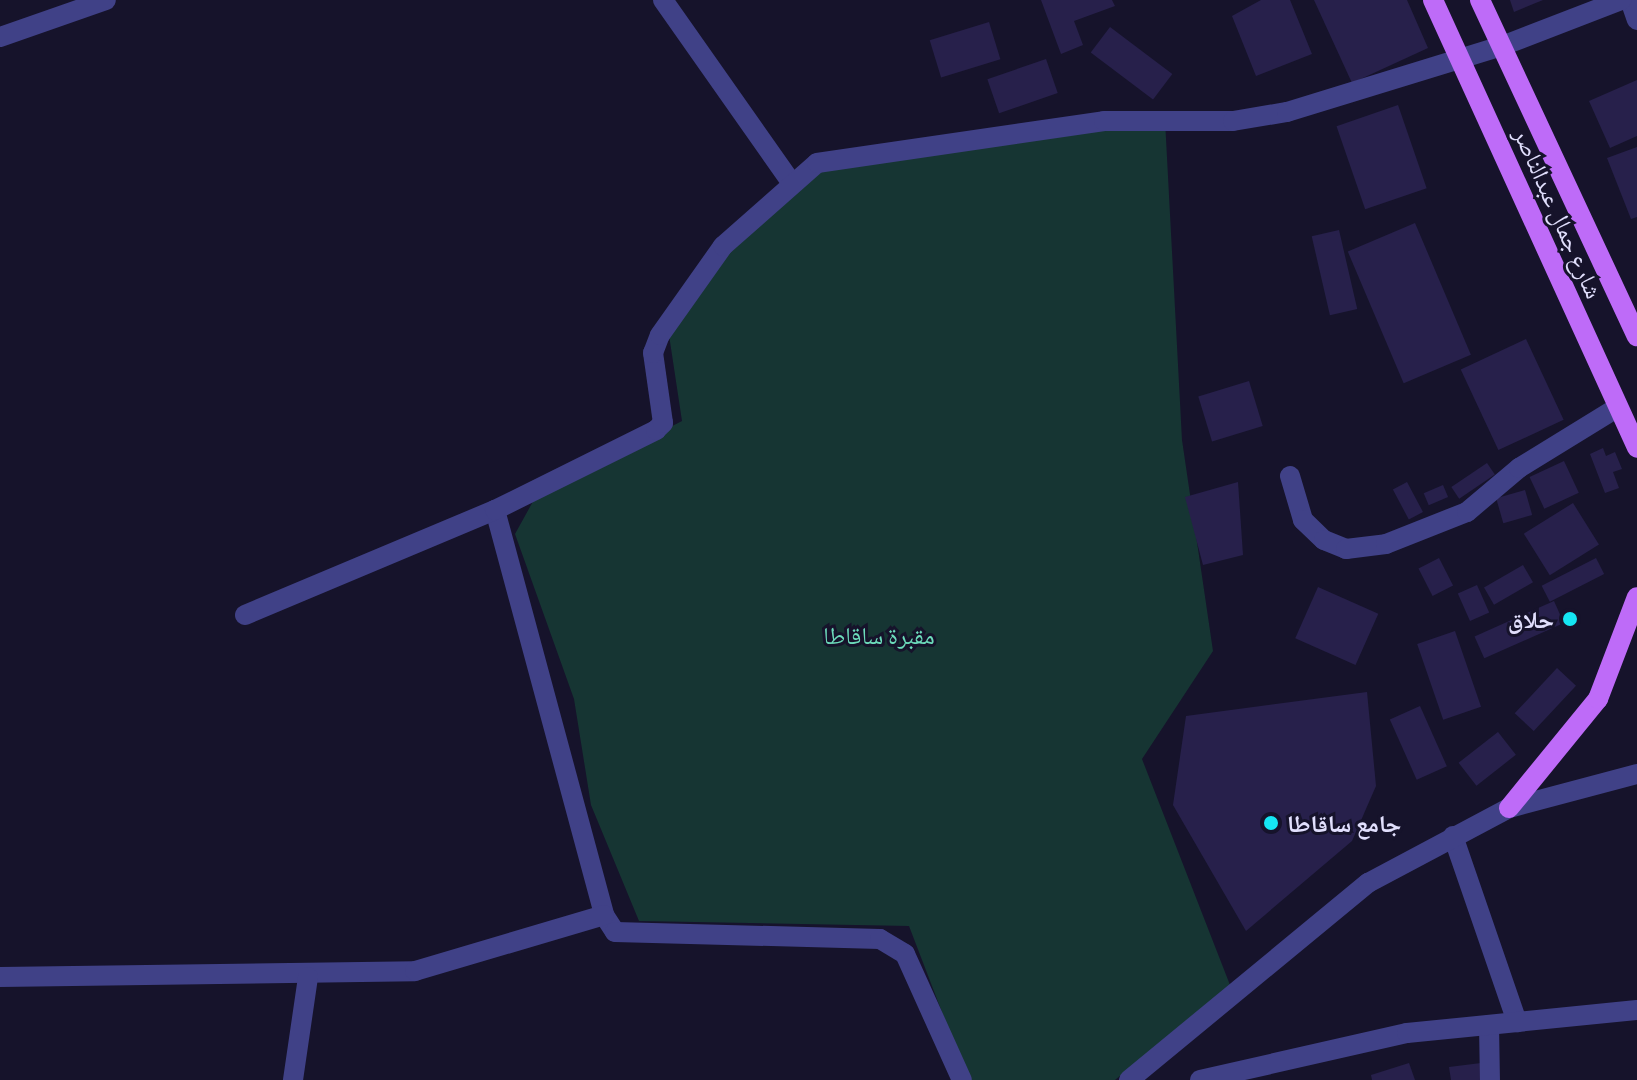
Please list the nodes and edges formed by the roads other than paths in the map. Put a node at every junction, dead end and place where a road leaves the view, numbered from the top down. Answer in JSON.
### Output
{"nodes":[{"id":1,"x":106,"y":0,"type":"edge"},
{"id":2,"x":663,"y":0,"type":"edge"},
{"id":3,"x":1433,"y":0,"type":"edge"},
{"id":4,"x":1480,"y":0,"type":"edge"},
{"id":5,"x":1621,"y":0,"type":"edge"},
{"id":6,"x":1630,"y":0,"type":"edge"},
{"id":7,"x":1637,"y":20,"type":"edge"},
{"id":8,"x":0,"y":37,"type":"edge"},
{"id":9,"x":1502,"y":46,"type":"junction"},
{"id":10,"x":1459,"y":55,"type":"junction"},
{"id":11,"x":790,"y":181,"type":"junction"},
{"id":12,"x":1637,"y":336,"type":"edge"},
{"id":13,"x":1618,"y":407,"type":"junction"},
{"id":14,"x":1637,"y":448,"type":"edge"},
{"id":15,"x":1290,"y":476,"type":"dead end"},
{"id":16,"x":495,"y":510,"type":"junction"},
{"id":17,"x":1637,"y":597,"type":"edge"},
{"id":18,"x":245,"y":615,"type":"dead end"},
{"id":19,"x":1637,"y":774,"type":"edge"},
{"id":20,"x":1509,"y":808,"type":"junction"},
{"id":21,"x":1453,"y":836,"type":"junction"},
{"id":22,"x":604,"y":915,"type":"junction"},
{"id":23,"x":0,"y":977,"type":"edge"},
{"id":24,"x":308,"y":977,"type":"junction"},
{"id":25,"x":1637,"y":1010,"type":"edge"},
{"id":26,"x":1517,"y":1022,"type":"junction"},
{"id":27,"x":1489,"y":1025,"type":"junction"},
{"id":28,"x":293,"y":1080,"type":"edge"},
{"id":29,"x":962,"y":1080,"type":"edge"},
{"id":30,"x":1129,"y":1080,"type":"edge"},
{"id":31,"x":1200,"y":1080,"type":"edge"},
{"id":32,"x":1490,"y":1080,"type":"edge"}],
"edges":[{"from":1,"to":8,"type":"street"},
{"from":2,"to":11,"type":"street"},
{"from":3,"to":10,"type":"main road","name":"شارع جمال عبدالناصر"},
{"from":4,"to":9,"type":"main road","name":"شارع جمال عبدالناصر"},
{"from":5,"to":9,"type":"street"},
{"from":6,"to":7,"type":"street"},
{"from":9,"to":10,"type":"street"},
{"from":9,"to":12,"type":"main road","name":"شارع جمال عبدالناصر"},
{"from":10,"to":11,"type":"street"},
{"from":10,"to":13,"type":"main road","name":"شارع جمال عبدالناصر"},
{"from":11,"to":16,"type":"street"},
{"from":13,"to":14,"type":"main road","name":"شارع جمال عبدالناصر"},
{"from":13,"to":15,"type":"street"},
{"from":16,"to":18,"type":"street"},
{"from":16,"to":22,"type":"street"},
{"from":17,"to":20,"type":"main road"},
{"from":19,"to":20,"type":"street"},
{"from":20,"to":21,"type":"street"},
{"from":21,"to":26,"type":"street"},
{"from":21,"to":30,"type":"street"},
{"from":22,"to":24,"type":"street"},
{"from":22,"to":29,"type":"street"},
{"from":23,"to":24,"type":"street"},
{"from":24,"to":28,"type":"street"},
{"from":25,"to":26,"type":"street"},
{"from":26,"to":27,"type":"street"},
{"from":27,"to":31,"type":"street"},
{"from":27,"to":32,"type":"street"}]}
